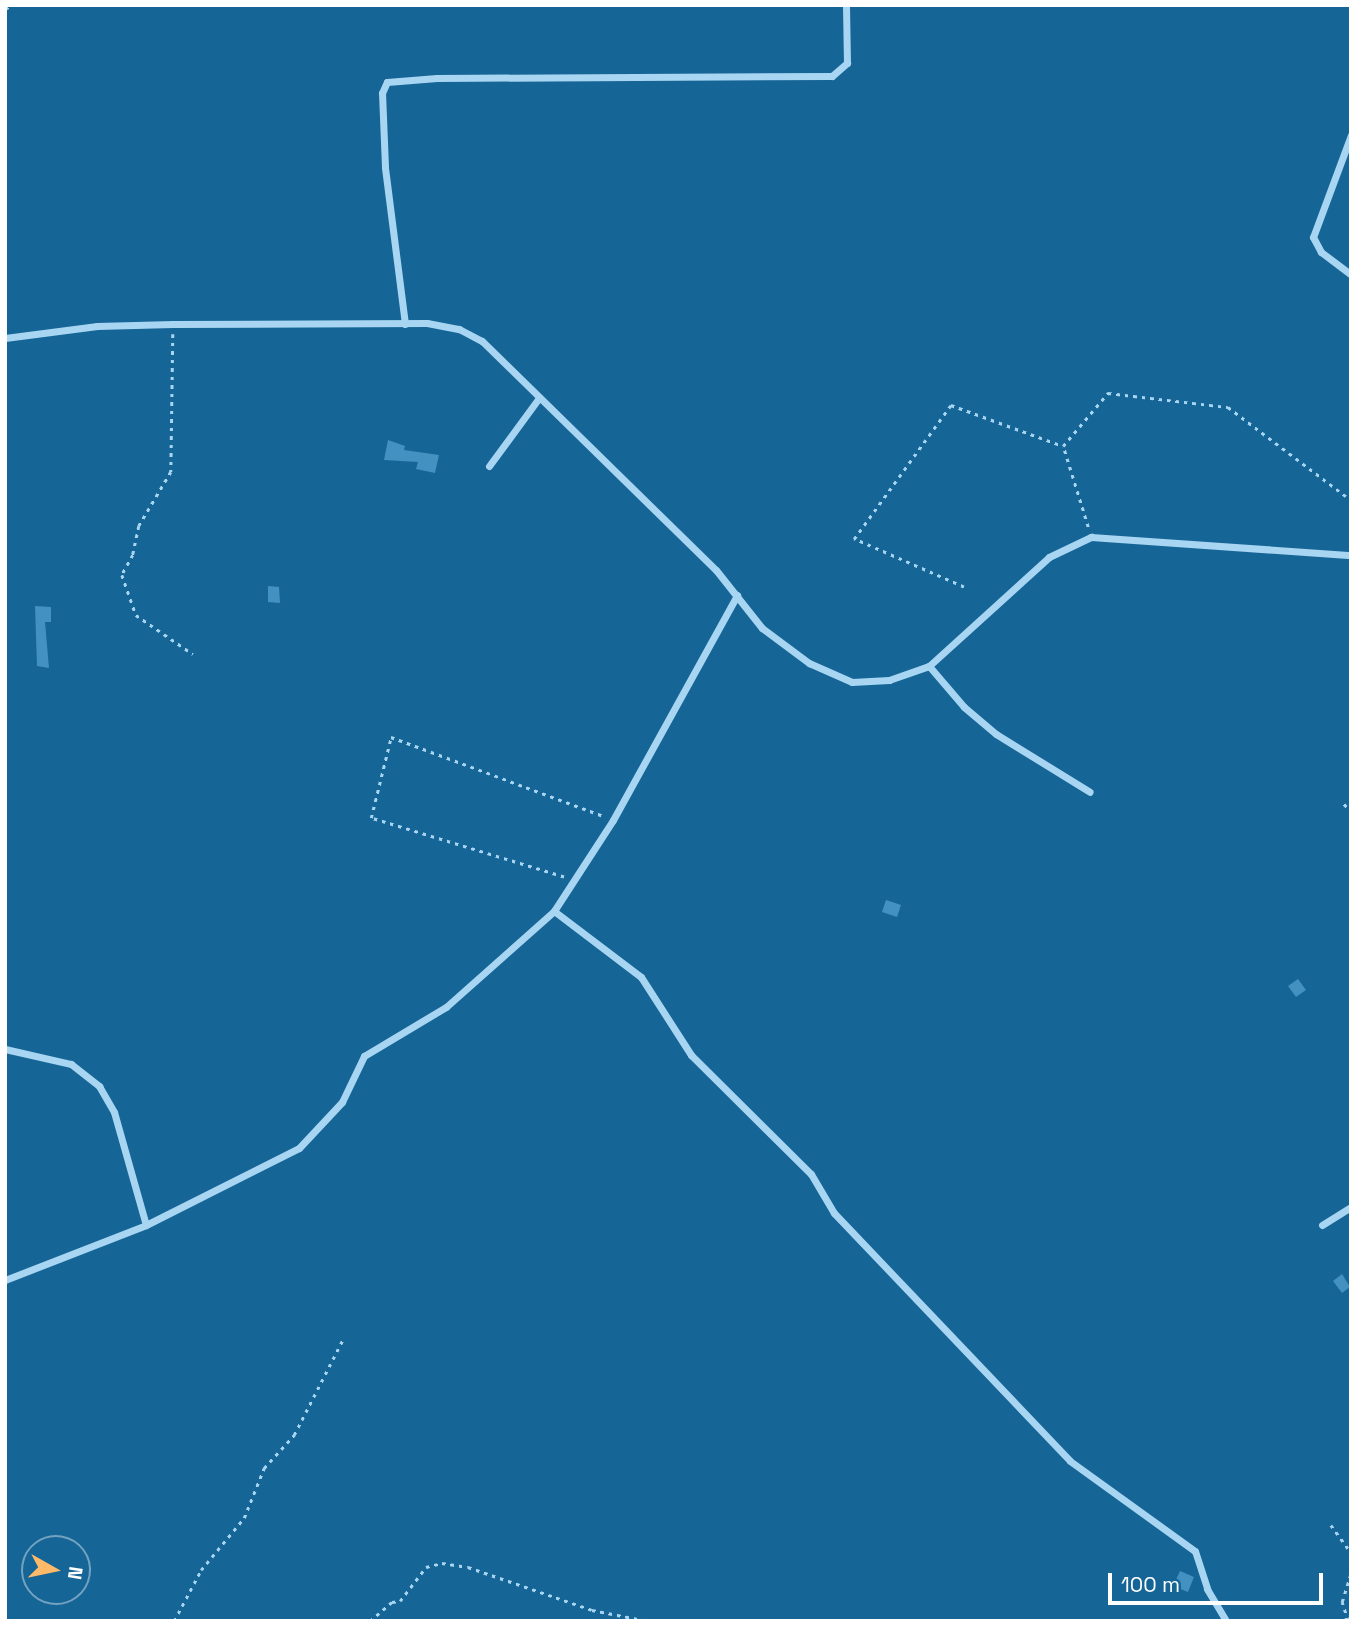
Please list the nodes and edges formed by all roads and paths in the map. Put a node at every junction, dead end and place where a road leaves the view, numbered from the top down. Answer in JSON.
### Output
{"nodes":[{"id":1,"x":13,"y":5,"type":"edge"},
{"id":2,"x":846,"y":5,"type":"edge"},
{"id":3,"x":5,"y":9,"type":"edge"},
{"id":4,"x":1351,"y":135,"type":"edge"},
{"id":5,"x":1351,"y":275,"type":"edge"},
{"id":6,"x":173,"y":324,"type":"junction"},
{"id":7,"x":405,"y":324,"type":"junction"},
{"id":8,"x":5,"y":338,"type":"edge"},
{"id":9,"x":539,"y":398,"type":"junction"},
{"id":10,"x":1063,"y":446,"type":"junction"},
{"id":11,"x":489,"y":466,"type":"dead end"},
{"id":12,"x":1351,"y":500,"type":"edge"},
{"id":13,"x":1091,"y":537,"type":"junction"},
{"id":14,"x":1351,"y":555,"type":"edge"},
{"id":15,"x":964,"y":587,"type":"dead end"},
{"id":16,"x":737,"y":595,"type":"junction"},
{"id":17,"x":193,"y":654,"type":"dead end"},
{"id":18,"x":929,"y":666,"type":"junction"},
{"id":19,"x":1090,"y":792,"type":"dead end"},
{"id":20,"x":1345,"y":804,"type":"dead end"},
{"id":21,"x":1351,"y":811,"type":"edge"},
{"id":22,"x":612,"y":820,"type":"junction"},
{"id":23,"x":576,"y":880,"type":"junction"},
{"id":24,"x":554,"y":911,"type":"junction"},
{"id":25,"x":5,"y":1049,"type":"edge"},
{"id":26,"x":1351,"y":1208,"type":"edge"},
{"id":27,"x":146,"y":1225,"type":"junction"},
{"id":28,"x":1322,"y":1225,"type":"dead end"},
{"id":29,"x":5,"y":1280,"type":"edge"},
{"id":30,"x":342,"y":1341,"type":"dead end"},
{"id":31,"x":1331,"y":1525,"type":"dead end"},
{"id":32,"x":1351,"y":1553,"type":"edge"},
{"id":33,"x":1351,"y":1573,"type":"edge"},
{"id":34,"x":1351,"y":1613,"type":"edge"},
{"id":35,"x":1346,"y":1619,"type":"edge"},
{"id":36,"x":174,"y":1621,"type":"edge"},
{"id":37,"x":370,"y":1621,"type":"edge"},
{"id":38,"x":648,"y":1621,"type":"edge"},
{"id":39,"x":1226,"y":1621,"type":"edge"}],
"edges":[{"from":1,"to":3,"type":"path"},
{"from":2,"to":7,"type":"street"},
{"from":4,"to":5,"type":"street"},
{"from":6,"to":7,"type":"street"},
{"from":6,"to":8,"type":"street"},
{"from":6,"to":17,"type":"path"},
{"from":7,"to":9,"type":"street"},
{"from":9,"to":11,"type":"street"},
{"from":9,"to":16,"type":"street"},
{"from":10,"to":12,"type":"path"},
{"from":10,"to":13,"type":"path"},
{"from":10,"to":15,"type":"path"},
{"from":13,"to":14,"type":"street"},
{"from":13,"to":18,"type":"street"},
{"from":16,"to":18,"type":"street"},
{"from":16,"to":22,"type":"street"},
{"from":18,"to":19,"type":"street"},
{"from":20,"to":21,"type":"path"},
{"from":22,"to":23,"type":"street"},
{"from":22,"to":23,"type":"path"},
{"from":23,"to":24,"type":"street"},
{"from":24,"to":27,"type":"street"},
{"from":24,"to":39,"type":"street"},
{"from":25,"to":27,"type":"street"},
{"from":26,"to":28,"type":"street"},
{"from":27,"to":29,"type":"street"},
{"from":30,"to":36,"type":"path"},
{"from":31,"to":32,"type":"path"},
{"from":33,"to":35,"type":"path"},
{"from":34,"to":35,"type":"path"},
{"from":37,"to":38,"type":"path"}]}
